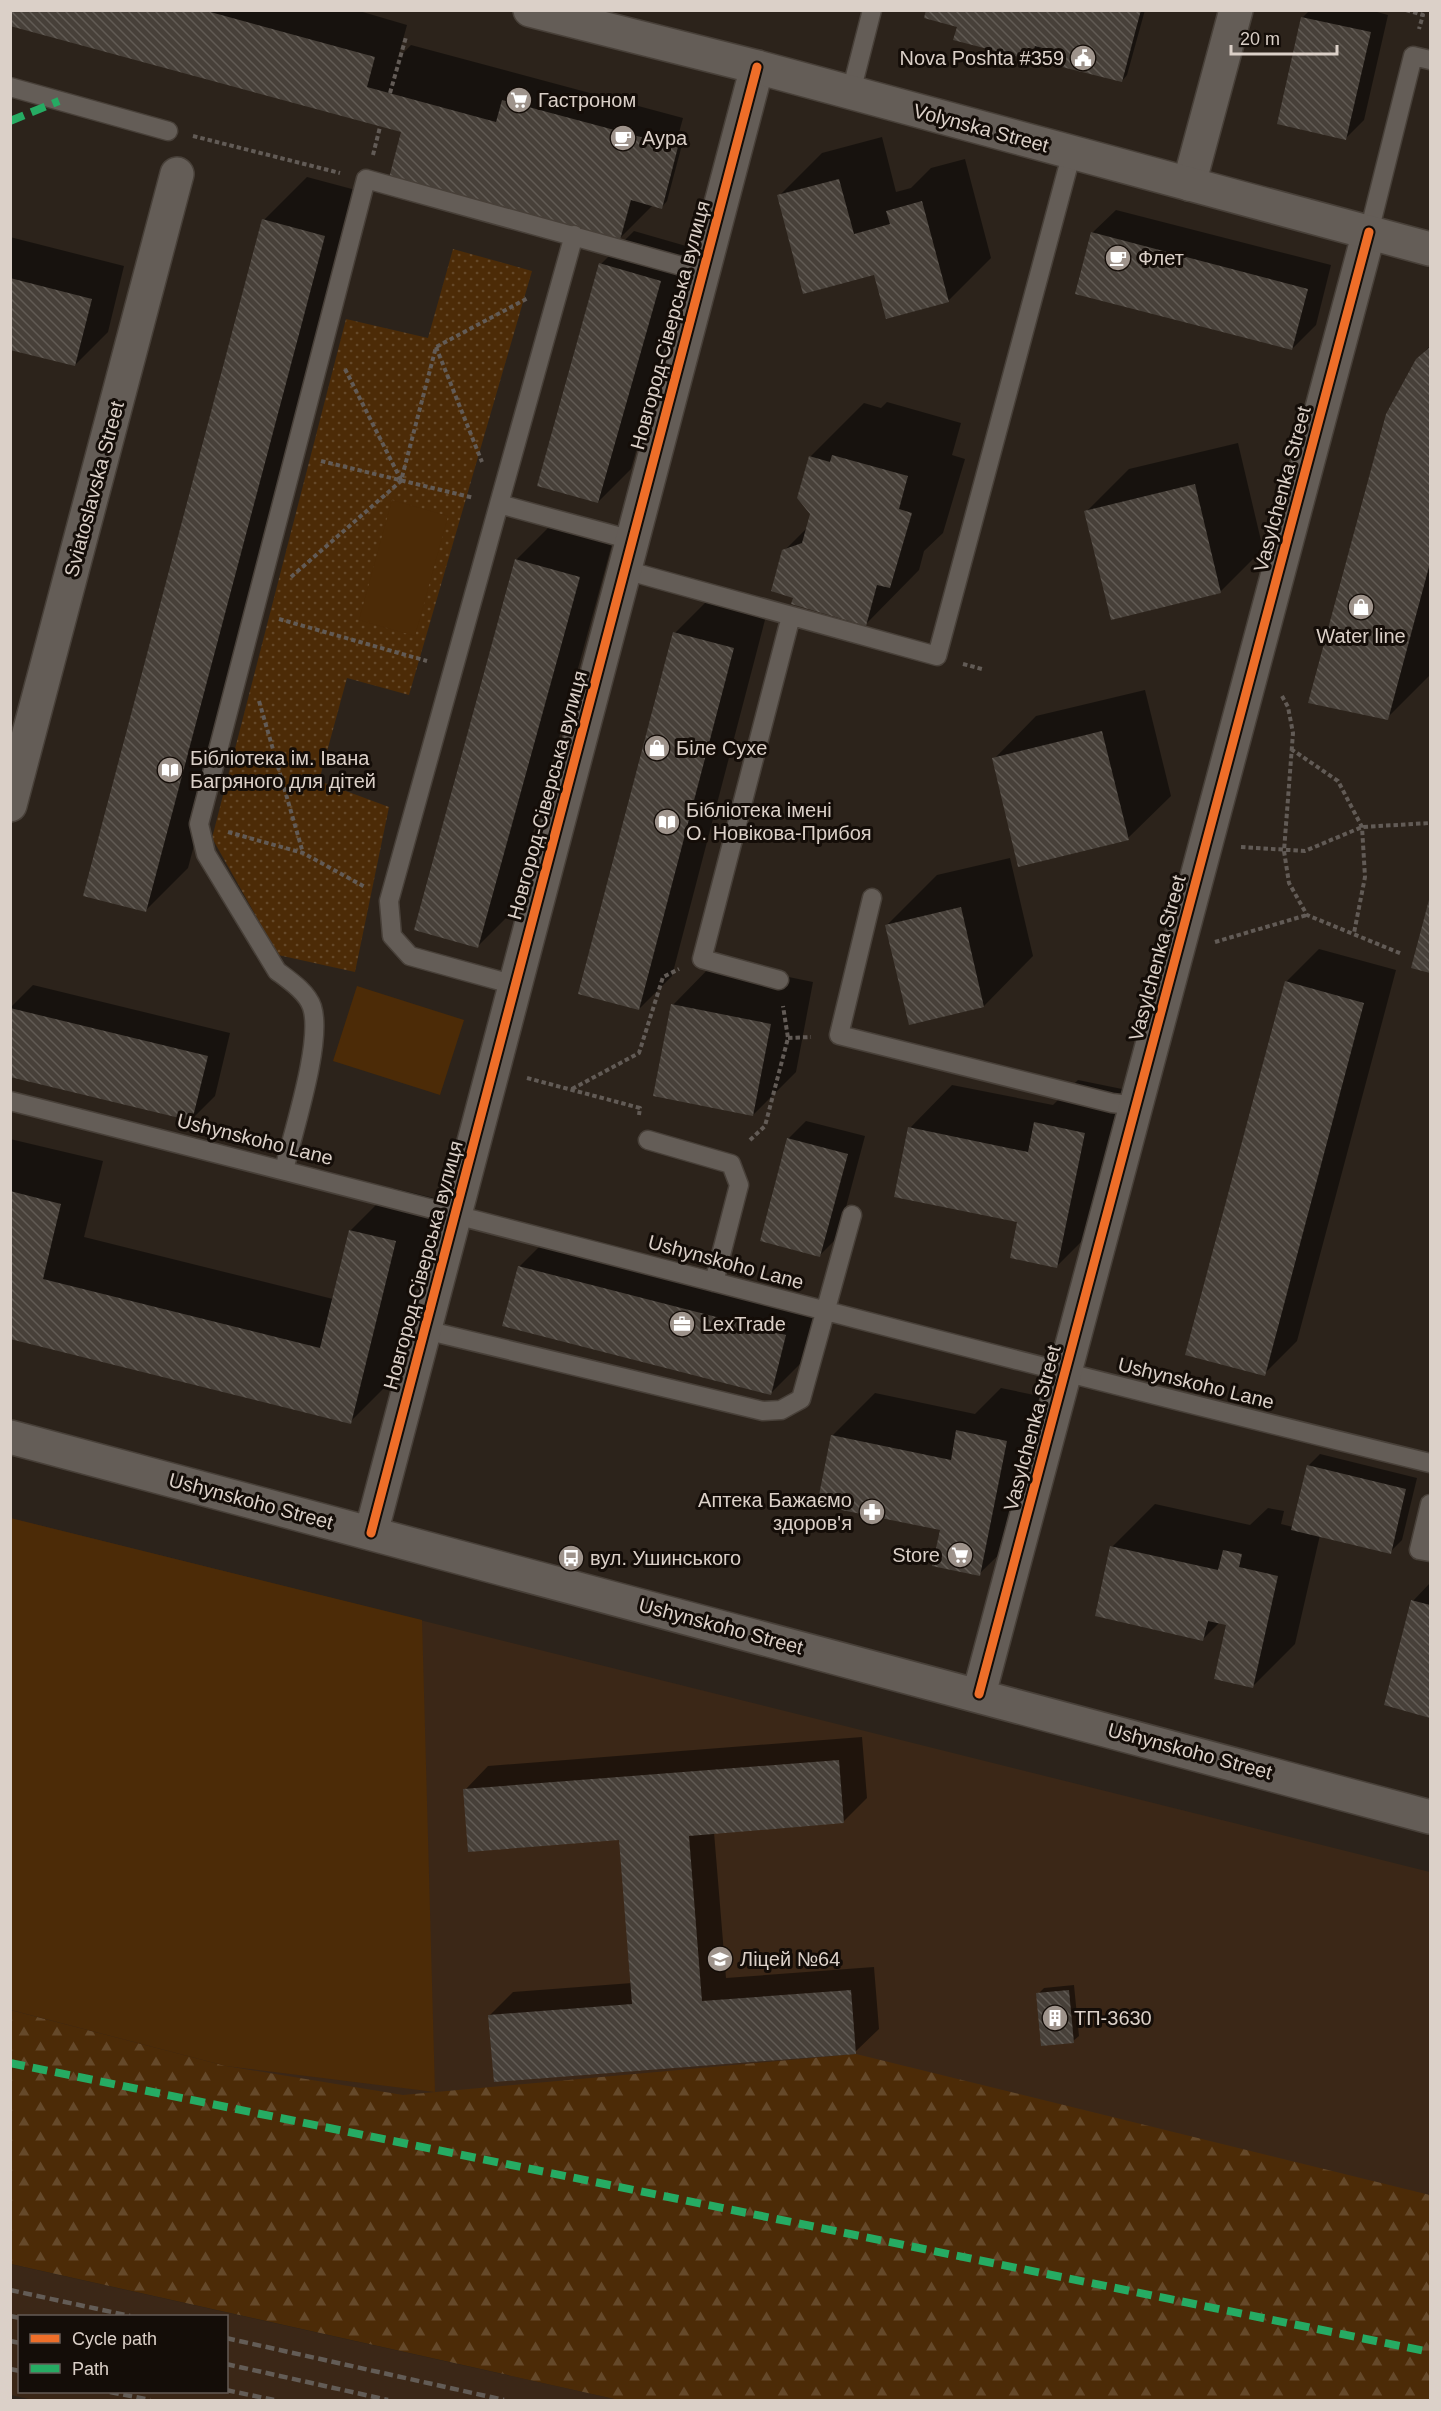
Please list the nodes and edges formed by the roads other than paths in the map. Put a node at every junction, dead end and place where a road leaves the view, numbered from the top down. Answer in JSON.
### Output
{"nodes":[{"id":1,"x":530,"y":10,"type":"edge"},
{"id":2,"x":872,"y":10,"type":"edge"},
{"id":3,"x":1236,"y":10,"type":"edge"},
{"id":4,"x":568,"y":15,"type":"edge"},
{"id":5,"x":1431,"y":60,"type":"edge"},
{"id":6,"x":757,"y":67,"type":"junction"},
{"id":7,"x":10,"y":87,"type":"edge"},
{"id":8,"x":851,"y":92,"type":"junction"},
{"id":9,"x":168,"y":131,"type":"road end"},
{"id":10,"x":1072,"y":152,"type":"junction"},
{"id":11,"x":177,"y":174,"type":"dead end"},
{"id":12,"x":1189,"y":184,"type":"junction"},
{"id":13,"x":1369,"y":232,"type":"junction"},
{"id":14,"x":574,"y":235,"type":"junction"},
{"id":15,"x":1431,"y":249,"type":"edge"},
{"id":16,"x":703,"y":272,"type":"junction"},
{"id":17,"x":499,"y":504,"type":"junction"},
{"id":18,"x":628,"y":555,"type":"junction"},
{"id":19,"x":791,"y":616,"type":"junction"},
{"id":20,"x":10,"y":805,"type":"edge"},
{"id":21,"x":872,"y":898,"type":"dead end"},
{"id":22,"x":779,"y":980,"type":"road end"},
{"id":23,"x":516,"y":985,"type":"junction"},
{"id":24,"x":10,"y":1101,"type":"edge"},
{"id":25,"x":1137,"y":1106,"type":"junction"},
{"id":26,"x":648,"y":1140,"type":"road end"},
{"id":27,"x":284,"y":1170,"type":"junction"},
{"id":28,"x":455,"y":1213,"type":"junction"},
{"id":29,"x":852,"y":1215,"type":"dead end"},
{"id":30,"x":714,"y":1282,"type":"junction"},
{"id":31,"x":826,"y":1313,"type":"junction"},
{"id":32,"x":424,"y":1330,"type":"junction"},
{"id":33,"x":1065,"y":1374,"type":"junction"},
{"id":34,"x":10,"y":1437,"type":"edge"},
{"id":35,"x":1431,"y":1464,"type":"edge"},
{"id":36,"x":1431,"y":1504,"type":"edge"},
{"id":37,"x":371,"y":1533,"type":"junction"},
{"id":38,"x":1431,"y":1552,"type":"edge"},
{"id":39,"x":979,"y":1694,"type":"junction"},
{"id":40,"x":1431,"y":1817,"type":"edge"}],
"edges":[{"from":1,"to":4,"type":"street","name":"Volynska Street"},
{"from":2,"to":8,"type":"lane"},
{"from":3,"to":12,"type":"street"},
{"from":4,"to":6,"type":"street","name":"Volynska Street"},
{"from":5,"to":13,"type":"lane"},
{"from":6,"to":8,"type":"street","name":"Volynska Street"},
{"from":6,"to":16,"type":"street","name":"Новгород-Сіверська вулиця"},
{"from":7,"to":9,"type":"lane"},
{"from":8,"to":10,"type":"street","name":"Volynska Street"},
{"from":10,"to":12,"type":"street","name":"Volynska Street"},
{"from":10,"to":19,"type":"lane"},
{"from":11,"to":20,"type":"street","name":"Sviatoslavska Street"},
{"from":12,"to":13,"type":"street","name":"Volynska Street"},
{"from":13,"to":15,"type":"street","name":"Volynska Street"},
{"from":13,"to":25,"type":"street","name":"Vasylchenka Street"},
{"from":14,"to":16,"type":"lane"},
{"from":14,"to":17,"type":"lane"},
{"from":14,"to":27,"type":"lane"},
{"from":16,"to":18,"type":"street","name":"Новгород-Сіверська вулиця"},
{"from":17,"to":18,"type":"lane"},
{"from":17,"to":23,"type":"lane"},
{"from":18,"to":19,"type":"lane"},
{"from":18,"to":23,"type":"street","name":"Новгород-Сіверська вулиця"},
{"from":19,"to":22,"type":"lane"},
{"from":21,"to":25,"type":"lane"},
{"from":23,"to":28,"type":"street","name":"Новгород-Сіверська вулиця"},
{"from":24,"to":27,"type":"lane","name":"Ushynskoho Lane"},
{"from":25,"to":33,"type":"street","name":"Vasylchenka Street"},
{"from":26,"to":30,"type":"lane"},
{"from":27,"to":28,"type":"lane","name":"Ushynskoho Lane"},
{"from":28,"to":30,"type":"lane","name":"Ushynskoho Lane"},
{"from":28,"to":32,"type":"street","name":"Новгород-Сіверська вулиця"},
{"from":29,"to":31,"type":"lane"},
{"from":30,"to":31,"type":"lane","name":"Ushynskoho Lane"},
{"from":31,"to":32,"type":"lane"},
{"from":31,"to":33,"type":"lane","name":"Ushynskoho Lane"},
{"from":32,"to":37,"type":"street","name":"Новгород-Сіверська вулиця"},
{"from":33,"to":35,"type":"lane","name":"Ushynskoho Lane"},
{"from":33,"to":39,"type":"street","name":"Vasylchenka Street"},
{"from":34,"to":37,"type":"street","name":"Ushynskoho Street"},
{"from":36,"to":38,"type":"lane"},
{"from":37,"to":39,"type":"street","name":"Ushynskoho Street"},
{"from":39,"to":40,"type":"street","name":"Ushynskoho Street"}]}
